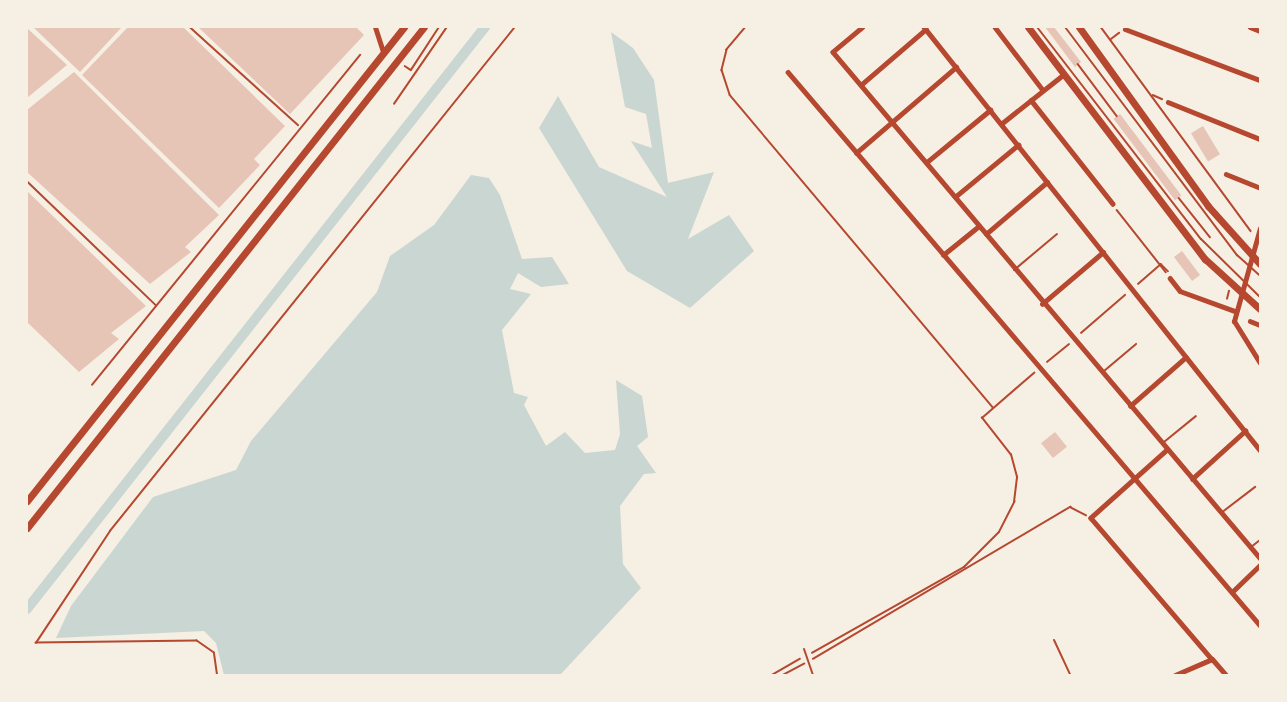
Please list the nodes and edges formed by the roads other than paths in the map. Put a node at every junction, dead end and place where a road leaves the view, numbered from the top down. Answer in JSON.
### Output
{"nodes":[{"id":1,"x":375,"y":27,"type":"edge"},
{"id":2,"x":404,"y":27,"type":"edge"},
{"id":3,"x":424,"y":27,"type":"edge"},
{"id":4,"x":863,"y":27,"type":"edge"},
{"id":5,"x":995,"y":27,"type":"edge"},
{"id":6,"x":1028,"y":27,"type":"edge"},
{"id":7,"x":1037,"y":27,"type":"edge"},
{"id":8,"x":1065,"y":27,"type":"edge"},
{"id":9,"x":1079,"y":27,"type":"edge"},
{"id":10,"x":1250,"y":27,"type":"edge"},
{"id":11,"x":925,"y":28,"type":"edge"},
{"id":12,"x":1125,"y":28,"type":"edge"},
{"id":13,"x":1260,"y":31,"type":"edge"},
{"id":14,"x":382,"y":57,"type":"junction"},
{"id":15,"x":956,"y":67,"type":"junction"},
{"id":16,"x":788,"y":72,"type":"dead end"},
{"id":17,"x":1064,"y":74,"type":"junction"},
{"id":18,"x":1260,"y":80,"type":"edge"},
{"id":19,"x":862,"y":84,"type":"junction"},
{"id":20,"x":1043,"y":90,"type":"junction"},
{"id":21,"x":1031,"y":100,"type":"junction"},
{"id":22,"x":1168,"y":102,"type":"road end"},
{"id":23,"x":990,"y":110,"type":"junction"},
{"id":24,"x":891,"y":121,"type":"junction"},
{"id":25,"x":1001,"y":124,"type":"junction"},
{"id":26,"x":1260,"y":139,"type":"edge"},
{"id":27,"x":1018,"y":146,"type":"junction"},
{"id":28,"x":856,"y":153,"type":"junction"},
{"id":29,"x":927,"y":162,"type":"junction"},
{"id":30,"x":1226,"y":174,"type":"dead end"},
{"id":31,"x":1047,"y":182,"type":"junction"},
{"id":32,"x":1260,"y":188,"type":"edge"},
{"id":33,"x":955,"y":197,"type":"junction"},
{"id":34,"x":1113,"y":204,"type":"road end"},
{"id":35,"x":979,"y":226,"type":"junction"},
{"id":36,"x":1260,"y":228,"type":"edge"},
{"id":37,"x":986,"y":234,"type":"junction"},
{"id":38,"x":1057,"y":234,"type":"dead end"},
{"id":39,"x":1258,"y":239,"type":"edge"},
{"id":40,"x":1103,"y":252,"type":"junction"},
{"id":41,"x":944,"y":255,"type":"junction"},
{"id":42,"x":1250,"y":255,"type":"junction"},
{"id":43,"x":1260,"y":264,"type":"edge"},
{"id":44,"x":1247,"y":267,"type":"junction"},
{"id":45,"x":1014,"y":270,"type":"junction"},
{"id":46,"x":1260,"y":276,"type":"edge"},
{"id":47,"x":1170,"y":278,"type":"road end"},
{"id":48,"x":1242,"y":284,"type":"junction"},
{"id":49,"x":1239,"y":295,"type":"junction"},
{"id":50,"x":1260,"y":297,"type":"edge"},
{"id":51,"x":1042,"y":304,"type":"junction"},
{"id":52,"x":1260,"y":309,"type":"edge"},
{"id":53,"x":1235,"y":311,"type":"junction"},
{"id":54,"x":1250,"y":321,"type":"dead end"},
{"id":55,"x":1260,"y":325,"type":"edge"},
{"id":56,"x":1136,"y":344,"type":"dead end"},
{"id":57,"x":1186,"y":357,"type":"junction"},
{"id":58,"x":1260,"y":363,"type":"edge"},
{"id":59,"x":1101,"y":373,"type":"junction"},
{"id":60,"x":1130,"y":406,"type":"junction"},
{"id":61,"x":1196,"y":416,"type":"dead end"},
{"id":62,"x":1245,"y":431,"type":"junction"},
{"id":63,"x":1162,"y":444,"type":"junction"},
{"id":64,"x":1167,"y":450,"type":"junction"},
{"id":65,"x":1260,"y":450,"type":"edge"},
{"id":66,"x":1135,"y":478,"type":"junction"},
{"id":67,"x":1192,"y":479,"type":"junction"},
{"id":68,"x":1255,"y":487,"type":"dead end"},
{"id":69,"x":27,"y":501,"type":"edge"},
{"id":70,"x":1221,"y":513,"type":"junction"},
{"id":71,"x":27,"y":528,"type":"edge"},
{"id":72,"x":1260,"y":540,"type":"edge"},
{"id":73,"x":1251,"y":547,"type":"junction"},
{"id":74,"x":1260,"y":558,"type":"edge"},
{"id":75,"x":1260,"y":565,"type":"edge"},
{"id":76,"x":1232,"y":592,"type":"junction"},
{"id":77,"x":1260,"y":625,"type":"edge"},
{"id":78,"x":1054,"y":640,"type":"dead end"},
{"id":79,"x":804,"y":649,"type":"dead end"},
{"id":80,"x":1212,"y":659,"type":"junction"},
{"id":81,"x":1188,"y":672,"type":"edge"},
{"id":82,"x":813,"y":675,"type":"edge"},
{"id":83,"x":1070,"y":675,"type":"edge"},
{"id":84,"x":1175,"y":675,"type":"edge"},
{"id":85,"x":1226,"y":675,"type":"edge"}],
"edges":[{"from":1,"to":14,"type":"street"},
{"from":2,"to":14,"type":"main road"},
{"from":3,"to":71,"type":"main road"},
{"from":4,"to":19,"type":"street"},
{"from":5,"to":20,"type":"street"},
{"from":6,"to":17,"type":"main road"},
{"from":7,"to":48,"type":"lane"},
{"from":8,"to":44,"type":"lane"},
{"from":9,"to":42,"type":"main road"},
{"from":10,"to":13,"type":"street"},
{"from":11,"to":15,"type":"street"},
{"from":11,"to":19,"type":"street"},
{"from":12,"to":18,"type":"street"},
{"from":14,"to":69,"type":"main road"},
{"from":15,"to":23,"type":"street"},
{"from":15,"to":24,"type":"street"},
{"from":16,"to":28,"type":"street"},
{"from":17,"to":20,"type":"street"},
{"from":17,"to":49,"type":"main road"},
{"from":19,"to":24,"type":"street"},
{"from":20,"to":21,"type":"street"},
{"from":21,"to":25,"type":"street"},
{"from":21,"to":34,"type":"street"},
{"from":22,"to":26,"type":"street"},
{"from":23,"to":25,"type":"street"},
{"from":23,"to":29,"type":"street"},
{"from":24,"to":28,"type":"street"},
{"from":24,"to":29,"type":"street"},
{"from":25,"to":27,"type":"street"},
{"from":27,"to":31,"type":"street"},
{"from":27,"to":33,"type":"street"},
{"from":28,"to":41,"type":"street"},
{"from":29,"to":33,"type":"street"},
{"from":30,"to":32,"type":"street"},
{"from":31,"to":37,"type":"street"},
{"from":31,"to":40,"type":"street"},
{"from":33,"to":35,"type":"street"},
{"from":35,"to":37,"type":"street"},
{"from":35,"to":41,"type":"street"},
{"from":36,"to":39,"type":"street"},
{"from":37,"to":45,"type":"street"},
{"from":38,"to":45,"type":"lane"},
{"from":39,"to":42,"type":"street"},
{"from":40,"to":51,"type":"street"},
{"from":40,"to":57,"type":"street"},
{"from":41,"to":66,"type":"street"},
{"from":42,"to":43,"type":"main road"},
{"from":42,"to":44,"type":"street"},
{"from":44,"to":46,"type":"lane"},
{"from":44,"to":48,"type":"street"},
{"from":45,"to":51,"type":"street"},
{"from":47,"to":53,"type":"street"},
{"from":48,"to":49,"type":"street"},
{"from":48,"to":50,"type":"lane"},
{"from":49,"to":52,"type":"main road"},
{"from":49,"to":53,"type":"street"},
{"from":51,"to":59,"type":"street"},
{"from":53,"to":58,"type":"street"},
{"from":54,"to":55,"type":"street"},
{"from":56,"to":59,"type":"lane"},
{"from":57,"to":60,"type":"street"},
{"from":57,"to":62,"type":"street"},
{"from":59,"to":60,"type":"street"},
{"from":60,"to":63,"type":"street"},
{"from":61,"to":63,"type":"lane"},
{"from":62,"to":65,"type":"street"},
{"from":62,"to":67,"type":"street"},
{"from":63,"to":64,"type":"street"},
{"from":64,"to":66,"type":"street"},
{"from":64,"to":67,"type":"street"},
{"from":66,"to":76,"type":"street"},
{"from":66,"to":80,"type":"street"},
{"from":67,"to":70,"type":"street"},
{"from":68,"to":70,"type":"lane"},
{"from":70,"to":73,"type":"street"},
{"from":72,"to":73,"type":"lane"},
{"from":73,"to":74,"type":"street"},
{"from":75,"to":76,"type":"street"},
{"from":76,"to":77,"type":"street"},
{"from":78,"to":83,"type":"lane"},
{"from":79,"to":82,"type":"lane"},
{"from":80,"to":81,"type":"street"},
{"from":80,"to":85,"type":"street"},
{"from":81,"to":84,"type":"street"}]}
